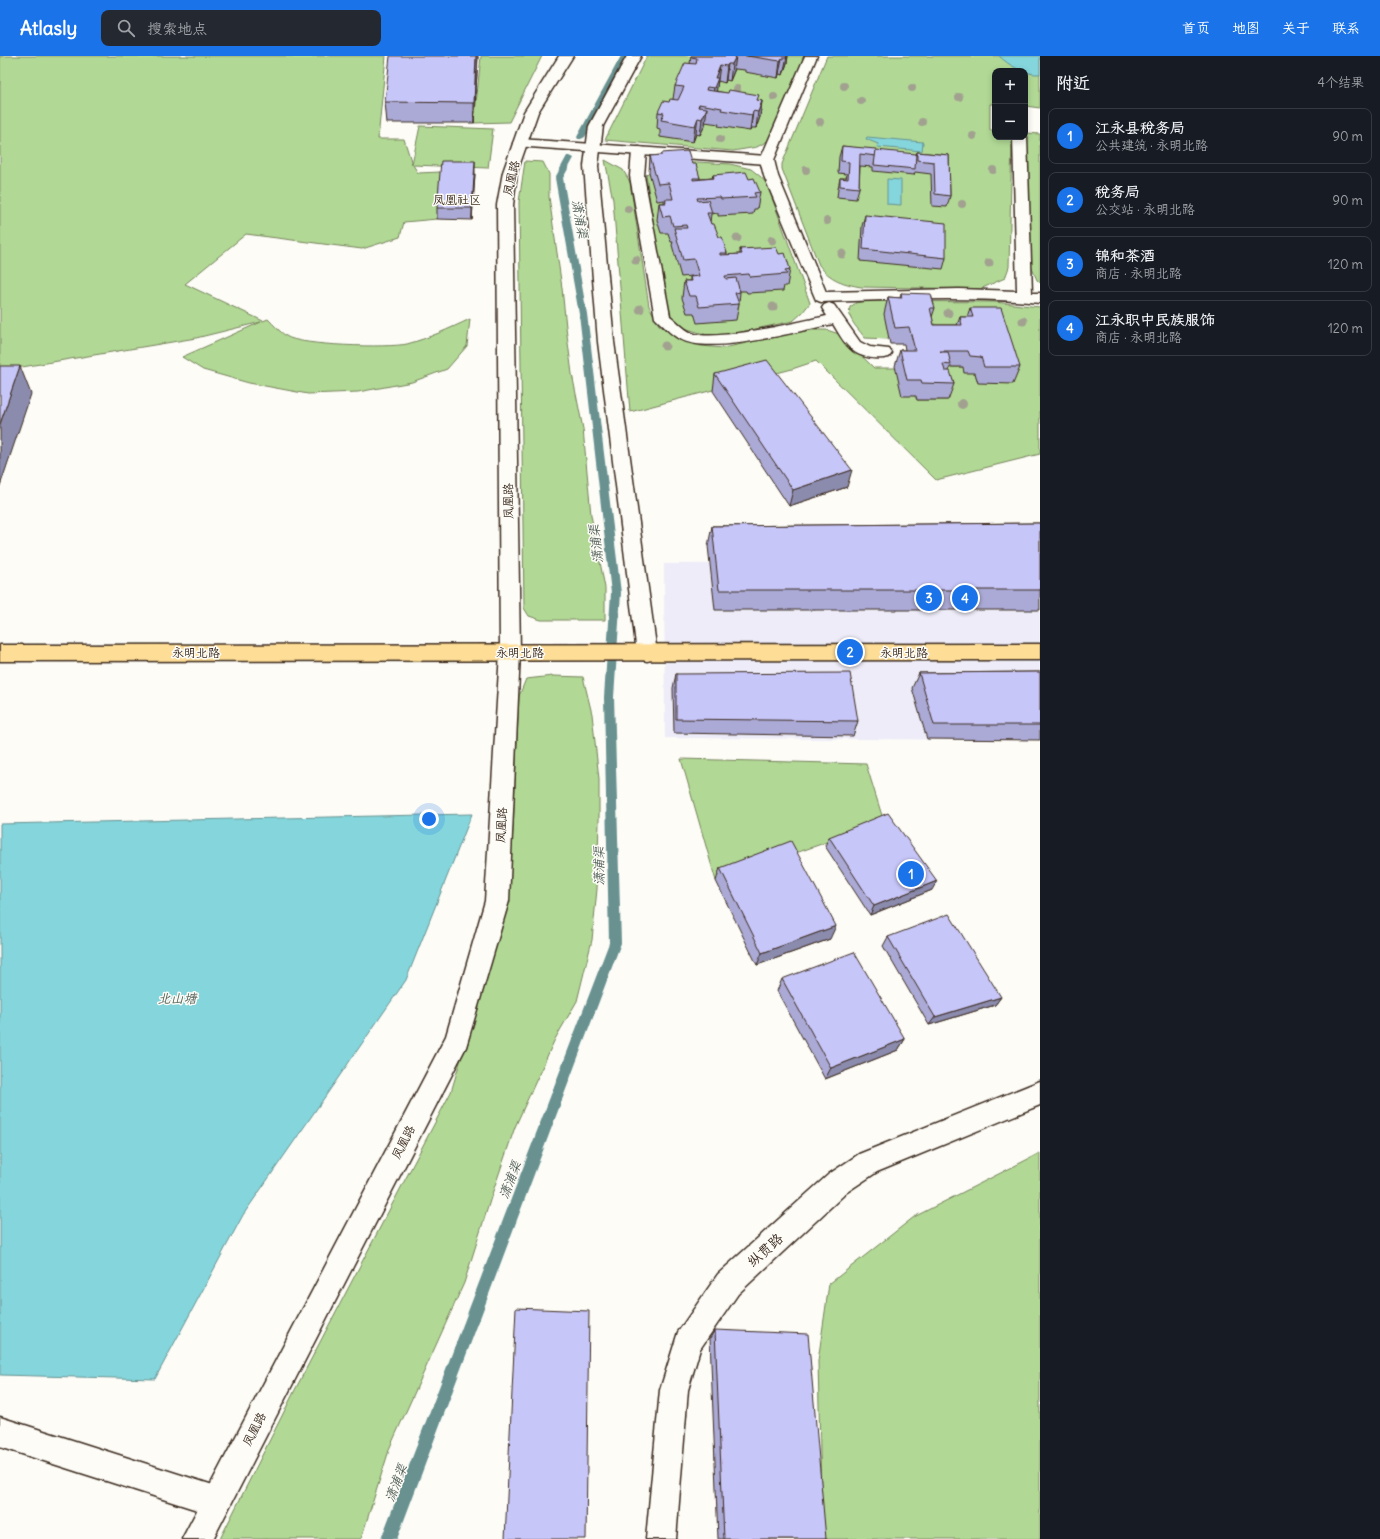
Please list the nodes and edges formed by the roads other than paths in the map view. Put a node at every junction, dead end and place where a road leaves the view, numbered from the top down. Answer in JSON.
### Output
{"nodes":[{"id":1,"x":566,"y":56,"type":"edge"},
{"id":2,"x":634,"y":56,"type":"edge"},
{"id":3,"x":811,"y":56,"type":"edge"},
{"id":4,"x":1020,"y":140,"type":"edge"},
{"id":5,"x":520,"y":143,"type":"junction"},
{"id":6,"x":594,"y":148,"type":"junction"},
{"id":7,"x":639,"y":151,"type":"junction"},
{"id":8,"x":767,"y":160,"type":"junction"},
{"id":9,"x":1025,"y":296,"type":"junction"},
{"id":10,"x":821,"y":297,"type":"junction"},
{"id":11,"x":1040,"y":298,"type":"edge"},
{"id":12,"x":836,"y":319,"type":"junction"},
{"id":13,"x":884,"y":353,"type":"dead end"},
{"id":14,"x":510,"y":652,"type":"junction"},
{"id":15,"x":1040,"y":652,"type":"edge"},
{"id":16,"x":0,"y":653,"type":"edge"},
{"id":17,"x":641,"y":653,"type":"junction"},
{"id":18,"x":1040,"y":1093,"type":"edge"},
{"id":19,"x":0,"y":1432,"type":"edge"},
{"id":20,"x":216,"y":1501,"type":"junction"},
{"id":21,"x":197,"y":1539,"type":"edge"},
{"id":22,"x":661,"y":1539,"type":"edge"}],
"edges":[{"from":1,"to":5,"type":"main road","name":"凤凰路"},
{"from":2,"to":6,"type":"main road"},
{"from":3,"to":8,"type":"lane"},
{"from":4,"to":9,"type":"lane"},
{"from":5,"to":6,"type":"main road"},
{"from":5,"to":14,"type":"main road","name":"凤凰路"},
{"from":6,"to":7,"type":"main road"},
{"from":6,"to":17,"type":"main road"},
{"from":7,"to":8,"type":"main road"},
{"from":7,"to":12,"type":"lane"},
{"from":8,"to":10,"type":"lane"},
{"from":9,"to":10,"type":"lane"},
{"from":9,"to":11,"type":"lane"},
{"from":10,"to":12,"type":"lane"},
{"from":12,"to":13,"type":"lane"},
{"from":14,"to":16,"type":"main road","name":"永明北路"},
{"from":14,"to":17,"type":"main road","name":"永明北路"},
{"from":14,"to":20,"type":"main road","name":"凤凰路"},
{"from":15,"to":17,"type":"main road","name":"永明北路"},
{"from":18,"to":22,"type":"main road","name":"纵贯路"},
{"from":19,"to":20,"type":"main road"},
{"from":20,"to":21,"type":"main road","name":"凤凰路"}]}
